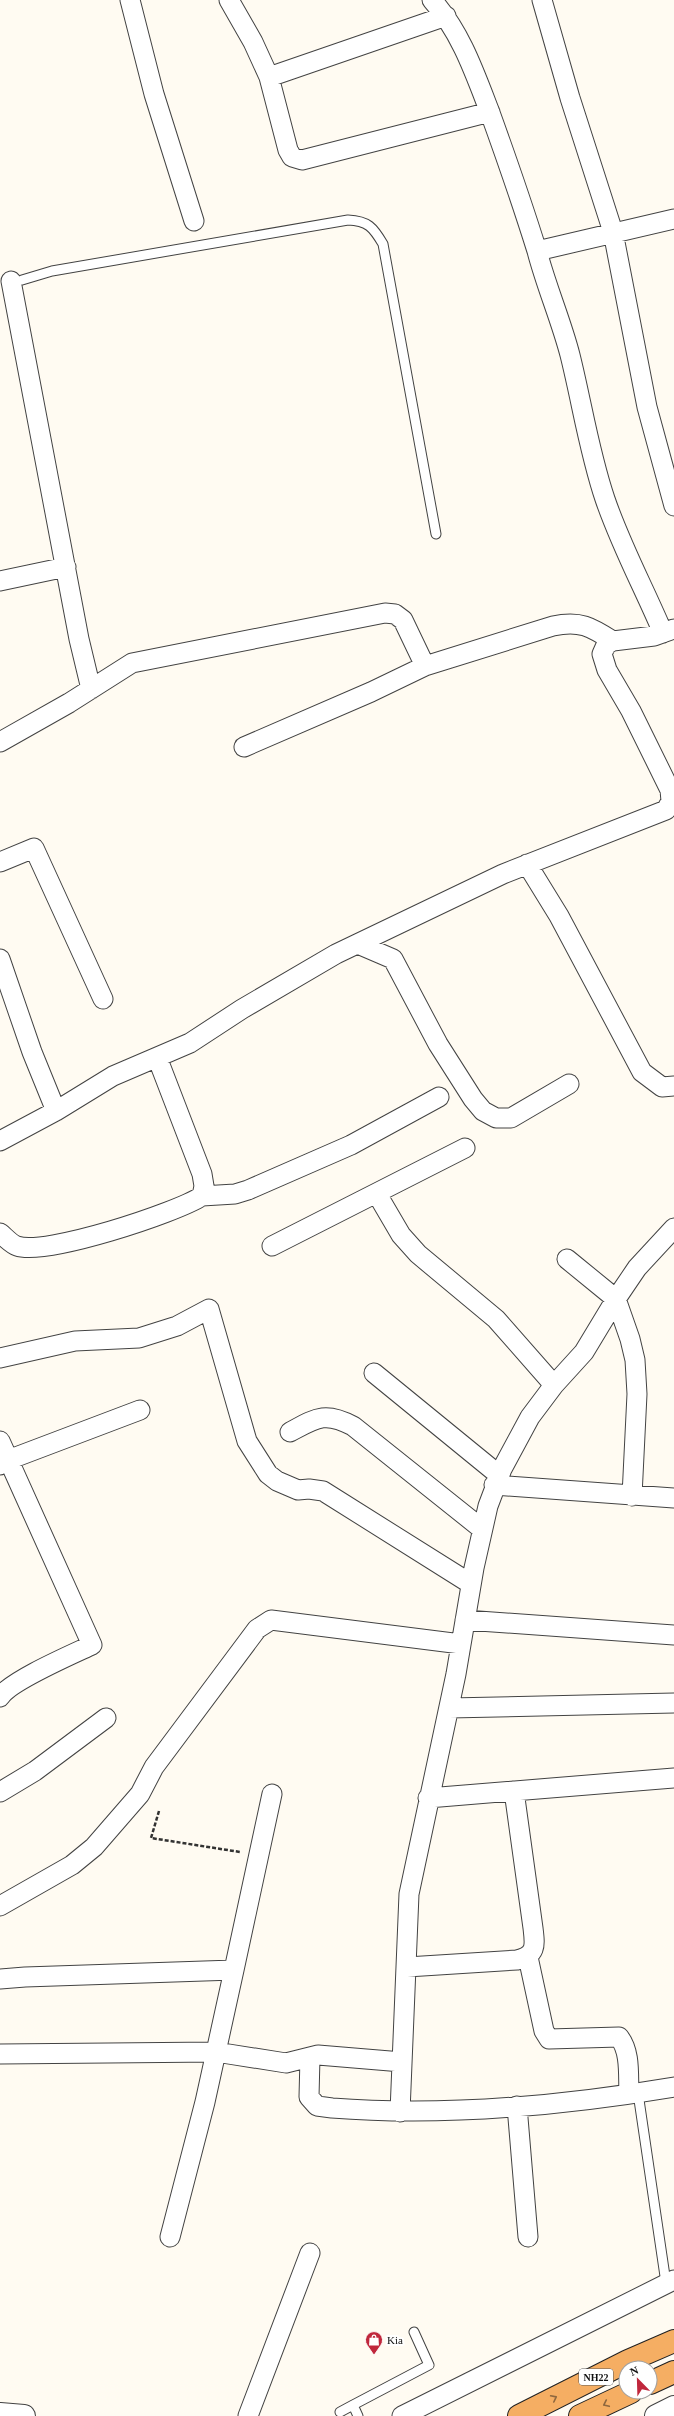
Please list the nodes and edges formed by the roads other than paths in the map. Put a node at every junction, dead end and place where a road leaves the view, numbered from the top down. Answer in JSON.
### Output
{"nodes":[{"id":1,"x":130,"y":0,"type":"edge"},
{"id":2,"x":229,"y":0,"type":"edge"},
{"id":3,"x":432,"y":0,"type":"edge"},
{"id":4,"x":542,"y":0,"type":"edge"},
{"id":5,"x":446,"y":16,"type":"junction"},
{"id":6,"x":268,"y":78,"type":"junction"},
{"id":7,"x":490,"y":112,"type":"junction"},
{"id":8,"x":674,"y":219,"type":"edge"},
{"id":9,"x":194,"y":221,"type":"dead end"},
{"id":10,"x":613,"y":232,"type":"junction"},
{"id":11,"x":537,"y":251,"type":"junction"},
{"id":12,"x":11,"y":282,"type":"edge"},
{"id":13,"x":674,"y":506,"type":"edge"},
{"id":14,"x":436,"y":534,"type":"dead end"},
{"id":15,"x":66,"y":567,"type":"junction"},
{"id":16,"x":0,"y":581,"type":"edge"},
{"id":17,"x":668,"y":631,"type":"edge"},
{"id":18,"x":613,"y":641,"type":"junction"},
{"id":19,"x":426,"y":666,"type":"junction"},
{"id":20,"x":91,"y":689,"type":"junction"},
{"id":21,"x":0,"y":742,"type":"edge"},
{"id":22,"x":244,"y":747,"type":"dead end"},
{"id":23,"x":0,"y":862,"type":"edge"},
{"id":24,"x":527,"y":864,"type":"junction"},
{"id":25,"x":358,"y":944,"type":"junction"},
{"id":26,"x":0,"y":959,"type":"edge"},
{"id":27,"x":103,"y":999,"type":"dead end"},
{"id":28,"x":157,"y":1057,"type":"junction"},
{"id":29,"x":568,"y":1084,"type":"dead end"},
{"id":30,"x":674,"y":1086,"type":"edge"},
{"id":31,"x":439,"y":1097,"type":"dead end"},
{"id":32,"x":56,"y":1111,"type":"junction"},
{"id":33,"x":0,"y":1141,"type":"edge"},
{"id":34,"x":465,"y":1148,"type":"dead end"},
{"id":35,"x":377,"y":1194,"type":"junction"},
{"id":36,"x":202,"y":1196,"type":"junction"},
{"id":37,"x":674,"y":1228,"type":"edge"},
{"id":38,"x":0,"y":1233,"type":"edge"},
{"id":39,"x":272,"y":1246,"type":"dead end"},
{"id":40,"x":567,"y":1259,"type":"dead end"},
{"id":41,"x":616,"y":1299,"type":"junction"},
{"id":42,"x":0,"y":1358,"type":"edge"},
{"id":43,"x":374,"y":1373,"type":"dead end"},
{"id":44,"x":554,"y":1385,"type":"junction"},
{"id":45,"x":140,"y":1410,"type":"dead end"},
{"id":46,"x":290,"y":1432,"type":"dead end"},
{"id":47,"x":0,"y":1441,"type":"edge"},
{"id":48,"x":4,"y":1462,"type":"edge"},
{"id":49,"x":497,"y":1480,"type":"junction"},
{"id":50,"x":632,"y":1496,"type":"junction"},
{"id":51,"x":674,"y":1498,"type":"edge"},
{"id":52,"x":482,"y":1529,"type":"junction"},
{"id":53,"x":471,"y":1584,"type":"junction"},
{"id":54,"x":465,"y":1620,"type":"junction"},
{"id":55,"x":674,"y":1635,"type":"edge"},
{"id":56,"x":461,"y":1644,"type":"junction"},
{"id":57,"x":0,"y":1697,"type":"edge"},
{"id":58,"x":674,"y":1703,"type":"edge"},
{"id":59,"x":449,"y":1708,"type":"junction"},
{"id":60,"x":106,"y":1718,"type":"dead end"},
{"id":61,"x":674,"y":1778,"type":"edge"},
{"id":62,"x":0,"y":1792,"type":"edge"},
{"id":63,"x":514,"y":1792,"type":"junction"},
{"id":64,"x":272,"y":1794,"type":"dead end"},
{"id":65,"x":428,"y":1798,"type":"junction"},
{"id":66,"x":0,"y":1906,"type":"edge"},
{"id":67,"x":528,"y":1957,"type":"junction"},
{"id":68,"x":407,"y":1967,"type":"junction"},
{"id":69,"x":234,"y":1970,"type":"junction"},
{"id":70,"x":0,"y":1980,"type":"edge"},
{"id":71,"x":216,"y":2052,"type":"junction"},
{"id":72,"x":0,"y":2054,"type":"edge"},
{"id":73,"x":310,"y":2057,"type":"junction"},
{"id":74,"x":402,"y":2062,"type":"junction"},
{"id":75,"x":674,"y":2087,"type":"edge"},
{"id":76,"x":633,"y":2094,"type":"junction"},
{"id":77,"x":517,"y":2106,"type":"junction"},
{"id":78,"x":400,"y":2112,"type":"junction"},
{"id":79,"x":170,"y":2237,"type":"dead end"},
{"id":80,"x":528,"y":2237,"type":"dead end"},
{"id":81,"x":310,"y":2253,"type":"dead end"},
{"id":82,"x":670,"y":2281,"type":"edge"},
{"id":83,"x":414,"y":2332,"type":"dead end"},
{"id":84,"x":674,"y":2341,"type":"edge"},
{"id":85,"x":674,"y":2372,"type":"edge"},
{"id":86,"x":658,"y":2379,"type":"edge"},
{"id":87,"x":618,"y":2398,"type":"edge"},
{"id":88,"x":353,"y":2405,"type":"junction"},
{"id":89,"x":674,"y":2407,"type":"edge"},
{"id":90,"x":340,"y":2412,"type":"dead end"},
{"id":91,"x":0,"y":2414,"type":"edge"},
{"id":92,"x":24,"y":2416,"type":"edge"},
{"id":93,"x":248,"y":2416,"type":"edge"},
{"id":94,"x":358,"y":2416,"type":"edge"},
{"id":95,"x":402,"y":2416,"type":"edge"},
{"id":96,"x":519,"y":2416,"type":"edge"},
{"id":97,"x":580,"y":2416,"type":"edge"},
{"id":98,"x":656,"y":2416,"type":"edge"}],
"edges":[{"from":1,"to":9,"type":"street"},
{"from":2,"to":6,"type":"street"},
{"from":3,"to":5,"type":"street"},
{"from":4,"to":10,"type":"street"},
{"from":5,"to":6,"type":"street"},
{"from":5,"to":7,"type":"street"},
{"from":6,"to":7,"type":"street"},
{"from":7,"to":11,"type":"street"},
{"from":8,"to":10,"type":"street"},
{"from":10,"to":11,"type":"street"},
{"from":10,"to":13,"type":"street"},
{"from":11,"to":17,"type":"street"},
{"from":12,"to":14,"type":"lane"},
{"from":12,"to":15,"type":"street"},
{"from":15,"to":16,"type":"street"},
{"from":15,"to":20,"type":"street"},
{"from":17,"to":18,"type":"street"},
{"from":18,"to":19,"type":"street"},
{"from":18,"to":24,"type":"street"},
{"from":19,"to":20,"type":"street"},
{"from":19,"to":22,"type":"street"},
{"from":20,"to":21,"type":"street"},
{"from":23,"to":27,"type":"street"},
{"from":24,"to":25,"type":"street"},
{"from":24,"to":30,"type":"street"},
{"from":25,"to":28,"type":"street"},
{"from":25,"to":29,"type":"street"},
{"from":26,"to":32,"type":"street"},
{"from":28,"to":32,"type":"street"},
{"from":28,"to":36,"type":"street"},
{"from":31,"to":36,"type":"street"},
{"from":32,"to":33,"type":"street"},
{"from":34,"to":35,"type":"street"},
{"from":35,"to":39,"type":"street"},
{"from":35,"to":44,"type":"street"},
{"from":36,"to":38,"type":"street"},
{"from":37,"to":41,"type":"street"},
{"from":40,"to":41,"type":"street"},
{"from":41,"to":44,"type":"street"},
{"from":41,"to":50,"type":"street"},
{"from":42,"to":53,"type":"street"},
{"from":43,"to":49,"type":"street"},
{"from":44,"to":49,"type":"street"},
{"from":45,"to":48,"type":"street"},
{"from":46,"to":52,"type":"street"},
{"from":47,"to":48,"type":"street"},
{"from":48,"to":57,"type":"street"},
{"from":49,"to":50,"type":"street"},
{"from":49,"to":52,"type":"street"},
{"from":50,"to":51,"type":"street"},
{"from":52,"to":53,"type":"street"},
{"from":53,"to":54,"type":"street"},
{"from":54,"to":55,"type":"street"},
{"from":54,"to":56,"type":"street"},
{"from":56,"to":59,"type":"street"},
{"from":56,"to":66,"type":"street"},
{"from":58,"to":59,"type":"street"},
{"from":59,"to":65,"type":"street"},
{"from":60,"to":62,"type":"street"},
{"from":61,"to":63,"type":"street"},
{"from":63,"to":65,"type":"street"},
{"from":63,"to":67,"type":"street"},
{"from":64,"to":69,"type":"street"},
{"from":65,"to":68,"type":"street"},
{"from":67,"to":68,"type":"street"},
{"from":67,"to":76,"type":"street"},
{"from":68,"to":74,"type":"street"},
{"from":69,"to":70,"type":"street"},
{"from":69,"to":71,"type":"street"},
{"from":71,"to":72,"type":"street"},
{"from":71,"to":73,"type":"street"},
{"from":71,"to":79,"type":"street"},
{"from":73,"to":74,"type":"street"},
{"from":73,"to":78,"type":"street"},
{"from":74,"to":78,"type":"street"},
{"from":75,"to":76,"type":"street"},
{"from":76,"to":77,"type":"street"},
{"from":76,"to":82,"type":"lane"},
{"from":77,"to":78,"type":"street"},
{"from":77,"to":80,"type":"street"},
{"from":81,"to":93,"type":"street"},
{"from":82,"to":95,"type":"street"},
{"from":83,"to":88,"type":"lane"},
{"from":96,"to":84,"type":"highway","number":"NH22","one_way":true},
{"from":85,"to":86,"type":"highway"},
{"from":87,"to":97,"type":"highway","number":"NH22","one_way":true},
{"from":88,"to":90,"type":"lane"},
{"from":88,"to":94,"type":"lane"},
{"from":89,"to":98,"type":"street"},
{"from":91,"to":92,"type":"street"}]}
